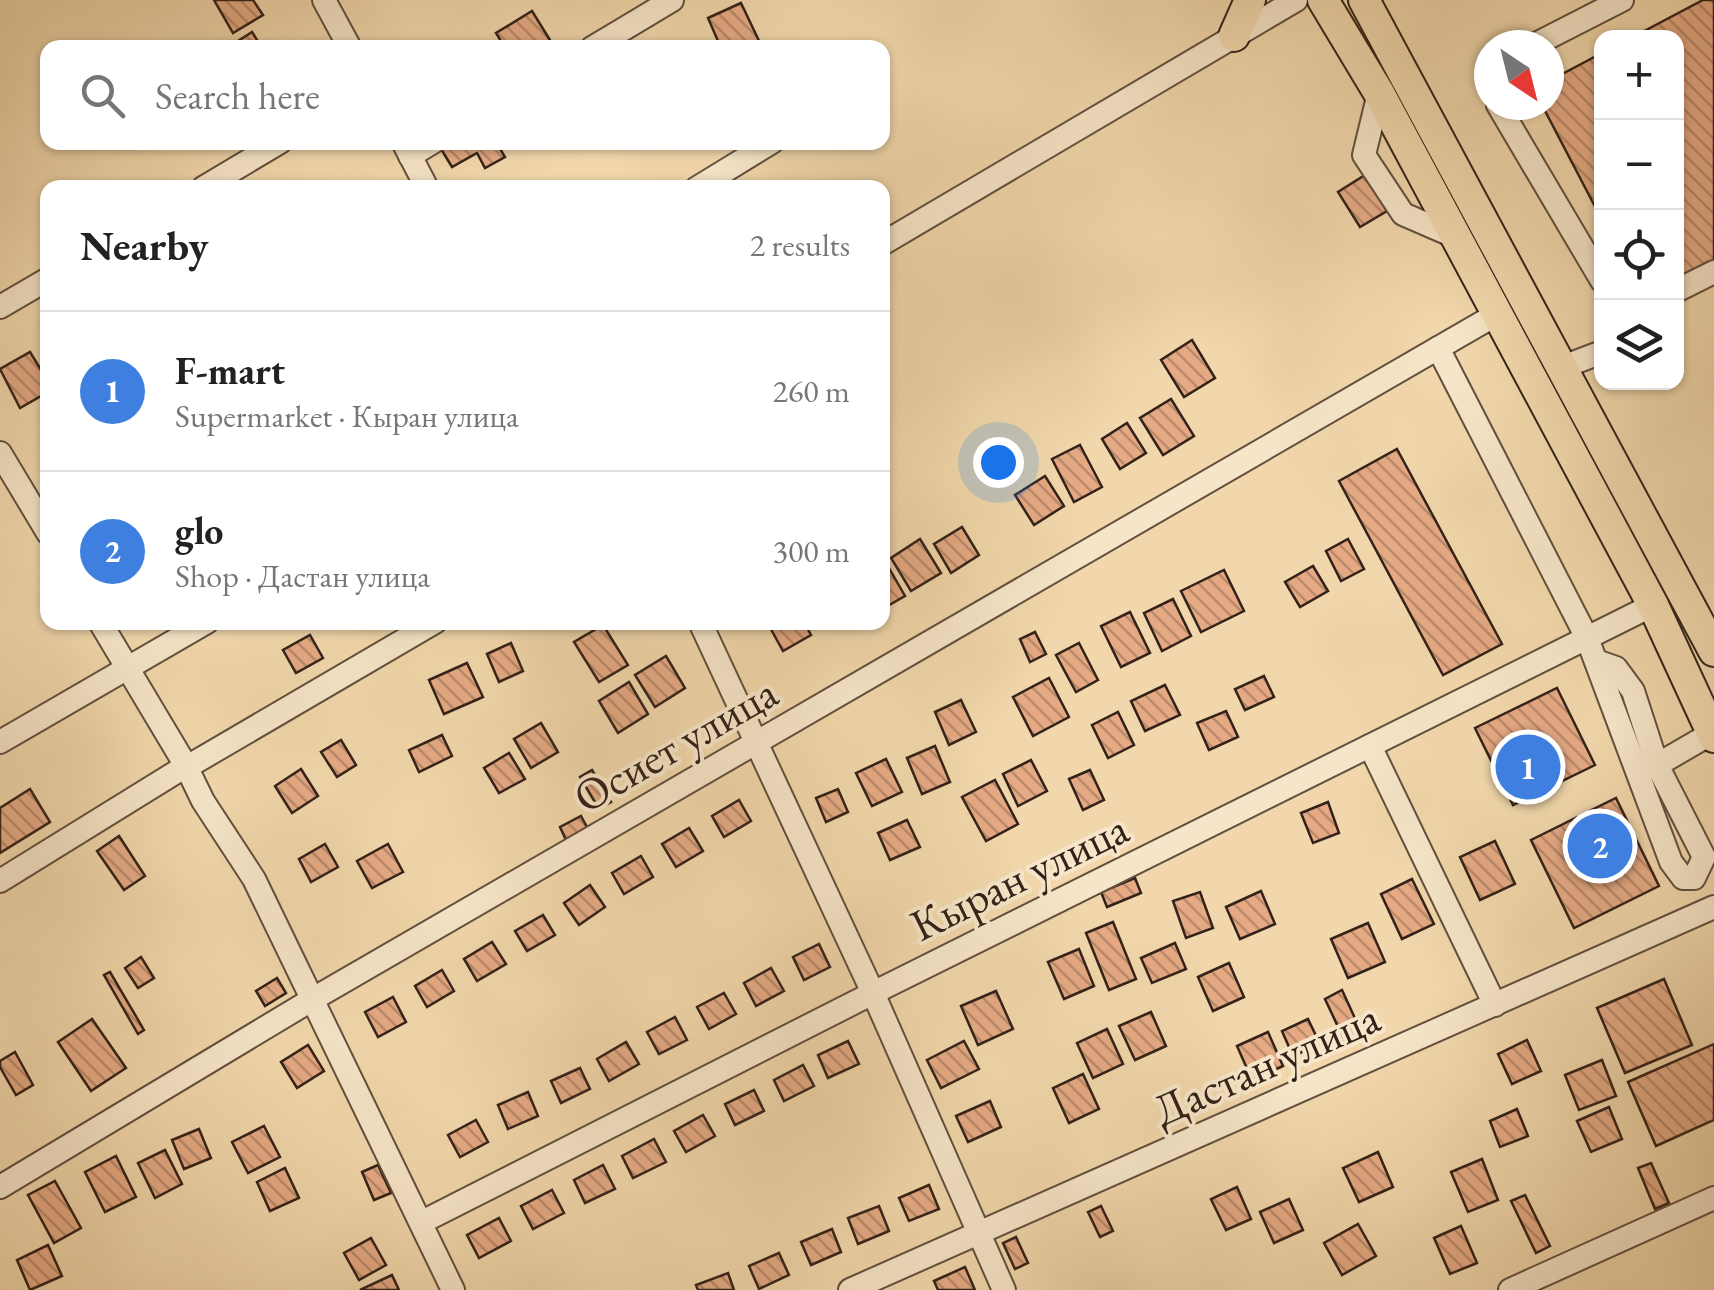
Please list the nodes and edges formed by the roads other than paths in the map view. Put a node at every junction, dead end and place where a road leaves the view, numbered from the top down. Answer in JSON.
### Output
{"nodes":[{"id":1,"x":324,"y":0,"type":"edge"},
{"id":2,"x":672,"y":0,"type":"edge"},
{"id":3,"x":1250,"y":0,"type":"edge"},
{"id":4,"x":1296,"y":0,"type":"edge"},
{"id":5,"x":1323,"y":0,"type":"edge"},
{"id":6,"x":1364,"y":0,"type":"edge"},
{"id":7,"x":1622,"y":0,"type":"edge"},
{"id":8,"x":1563,"y":30,"type":"edge"},
{"id":9,"x":1234,"y":36,"type":"junction"},
{"id":10,"x":346,"y":40,"type":"edge"},
{"id":11,"x":605,"y":40,"type":"edge"},
{"id":12,"x":1379,"y":94,"type":"junction"},
{"id":13,"x":1507,"y":120,"type":"edge"},
{"id":14,"x":267,"y":150,"type":"edge"},
{"id":15,"x":407,"y":150,"type":"edge"},
{"id":16,"x":759,"y":150,"type":"edge"},
{"id":17,"x":216,"y":180,"type":"edge"},
{"id":18,"x":422,"y":180,"type":"edge"},
{"id":19,"x":711,"y":180,"type":"edge"},
{"id":20,"x":1456,"y":237,"type":"junction"},
{"id":21,"x":890,"y":239,"type":"edge"},
{"id":22,"x":1594,"y":268,"type":"edge"},
{"id":23,"x":1714,"y":272,"type":"edge"},
{"id":24,"x":40,"y":284,"type":"edge"},
{"id":25,"x":1684,"y":287,"type":"edge"},
{"id":26,"x":0,"y":306,"type":"edge"},
{"id":27,"x":1497,"y":314,"type":"junction"},
{"id":28,"x":1438,"y":348,"type":"junction"},
{"id":29,"x":1594,"y":355,"type":"edge"},
{"id":30,"x":1562,"y":368,"type":"junction"},
{"id":31,"x":0,"y":453,"type":"edge"},
{"id":32,"x":40,"y":520,"type":"edge"},
{"id":33,"x":1653,"y":605,"type":"junction"},
{"id":34,"x":105,"y":630,"type":"edge"},
{"id":35,"x":194,"y":630,"type":"edge"},
{"id":36,"x":420,"y":630,"type":"edge"},
{"id":37,"x":704,"y":630,"type":"edge"},
{"id":38,"x":1587,"y":638,"type":"junction"},
{"id":39,"x":1714,"y":651,"type":"edge"},
{"id":40,"x":1596,"y":661,"type":"junction"},
{"id":41,"x":126,"y":668,"type":"junction"},
{"id":42,"x":1713,"y":735,"type":"edge"},
{"id":43,"x":0,"y":742,"type":"edge"},
{"id":44,"x":755,"y":744,"type":"junction"},
{"id":45,"x":1370,"y":746,"type":"junction"},
{"id":46,"x":1658,"y":765,"type":"junction"},
{"id":47,"x":186,"y":767,"type":"junction"},
{"id":48,"x":1694,"y":878,"type":"junction"},
{"id":49,"x":0,"y":881,"type":"edge"},
{"id":50,"x":1712,"y":908,"type":"edge"},
{"id":51,"x":873,"y":993,"type":"junction"},
{"id":52,"x":313,"y":998,"type":"junction"},
{"id":53,"x":1495,"y":1004,"type":"junction"},
{"id":54,"x":0,"y":1187,"type":"edge"},
{"id":55,"x":1714,"y":1198,"type":"edge"},
{"id":56,"x":422,"y":1222,"type":"junction"},
{"id":57,"x":978,"y":1234,"type":"junction"},
{"id":58,"x":453,"y":1290,"type":"edge"},
{"id":59,"x":850,"y":1290,"type":"edge"},
{"id":60,"x":1004,"y":1290,"type":"edge"},
{"id":61,"x":1510,"y":1290,"type":"edge"}],
"edges":[{"from":1,"to":10,"type":"street"},
{"from":2,"to":11,"type":"street"},
{"from":3,"to":9,"type":"main road"},
{"from":4,"to":9,"type":"street"},
{"from":5,"to":12,"type":"main road"},
{"from":6,"to":30,"type":"main road"},
{"from":7,"to":8,"type":"street"},
{"from":9,"to":21,"type":"street"},
{"from":12,"to":20,"type":"main road"},
{"from":12,"to":20,"type":"street"},
{"from":13,"to":22,"type":"street"},
{"from":14,"to":17,"type":"street"},
{"from":15,"to":18,"type":"street"},
{"from":16,"to":19,"type":"street"},
{"from":20,"to":27,"type":"main road"},
{"from":23,"to":25,"type":"street"},
{"from":24,"to":26,"type":"street"},
{"from":27,"to":28,"type":"street","name":"Осиет улица"},
{"from":27,"to":33,"type":"main road"},
{"from":28,"to":38,"type":"street"},
{"from":28,"to":44,"type":"street","name":"Осиет улица"},
{"from":29,"to":30,"type":"street"},
{"from":30,"to":39,"type":"main road"},
{"from":31,"to":32,"type":"street"},
{"from":33,"to":38,"type":"street","name":"Кыран улица"},
{"from":33,"to":42,"type":"main road"},
{"from":34,"to":41,"type":"street"},
{"from":35,"to":41,"type":"street"},
{"from":36,"to":47,"type":"street"},
{"from":37,"to":44,"type":"street"},
{"from":38,"to":40,"type":"street"},
{"from":38,"to":45,"type":"street","name":"Кыран улица"},
{"from":40,"to":46,"type":"street"},
{"from":40,"to":48,"type":"street"},
{"from":41,"to":43,"type":"street"},
{"from":41,"to":47,"type":"street"},
{"from":42,"to":46,"type":"street"},
{"from":44,"to":51,"type":"street"},
{"from":44,"to":52,"type":"street","name":"Осиет улица"},
{"from":45,"to":51,"type":"street","name":"Кыран улица"},
{"from":45,"to":53,"type":"street"},
{"from":46,"to":48,"type":"street"},
{"from":47,"to":49,"type":"street"},
{"from":47,"to":52,"type":"street"},
{"from":48,"to":50,"type":"street"},
{"from":50,"to":53,"type":"street","name":"Дастан улица"},
{"from":51,"to":56,"type":"street","name":"Кыран улица"},
{"from":51,"to":57,"type":"street"},
{"from":52,"to":54,"type":"street","name":"Осиет улица"},
{"from":52,"to":56,"type":"street"},
{"from":53,"to":57,"type":"street","name":"Дастан улица"},
{"from":55,"to":61,"type":"street"},
{"from":56,"to":58,"type":"street"},
{"from":57,"to":59,"type":"street","name":"Дастан улица"},
{"from":57,"to":60,"type":"street"}]}
